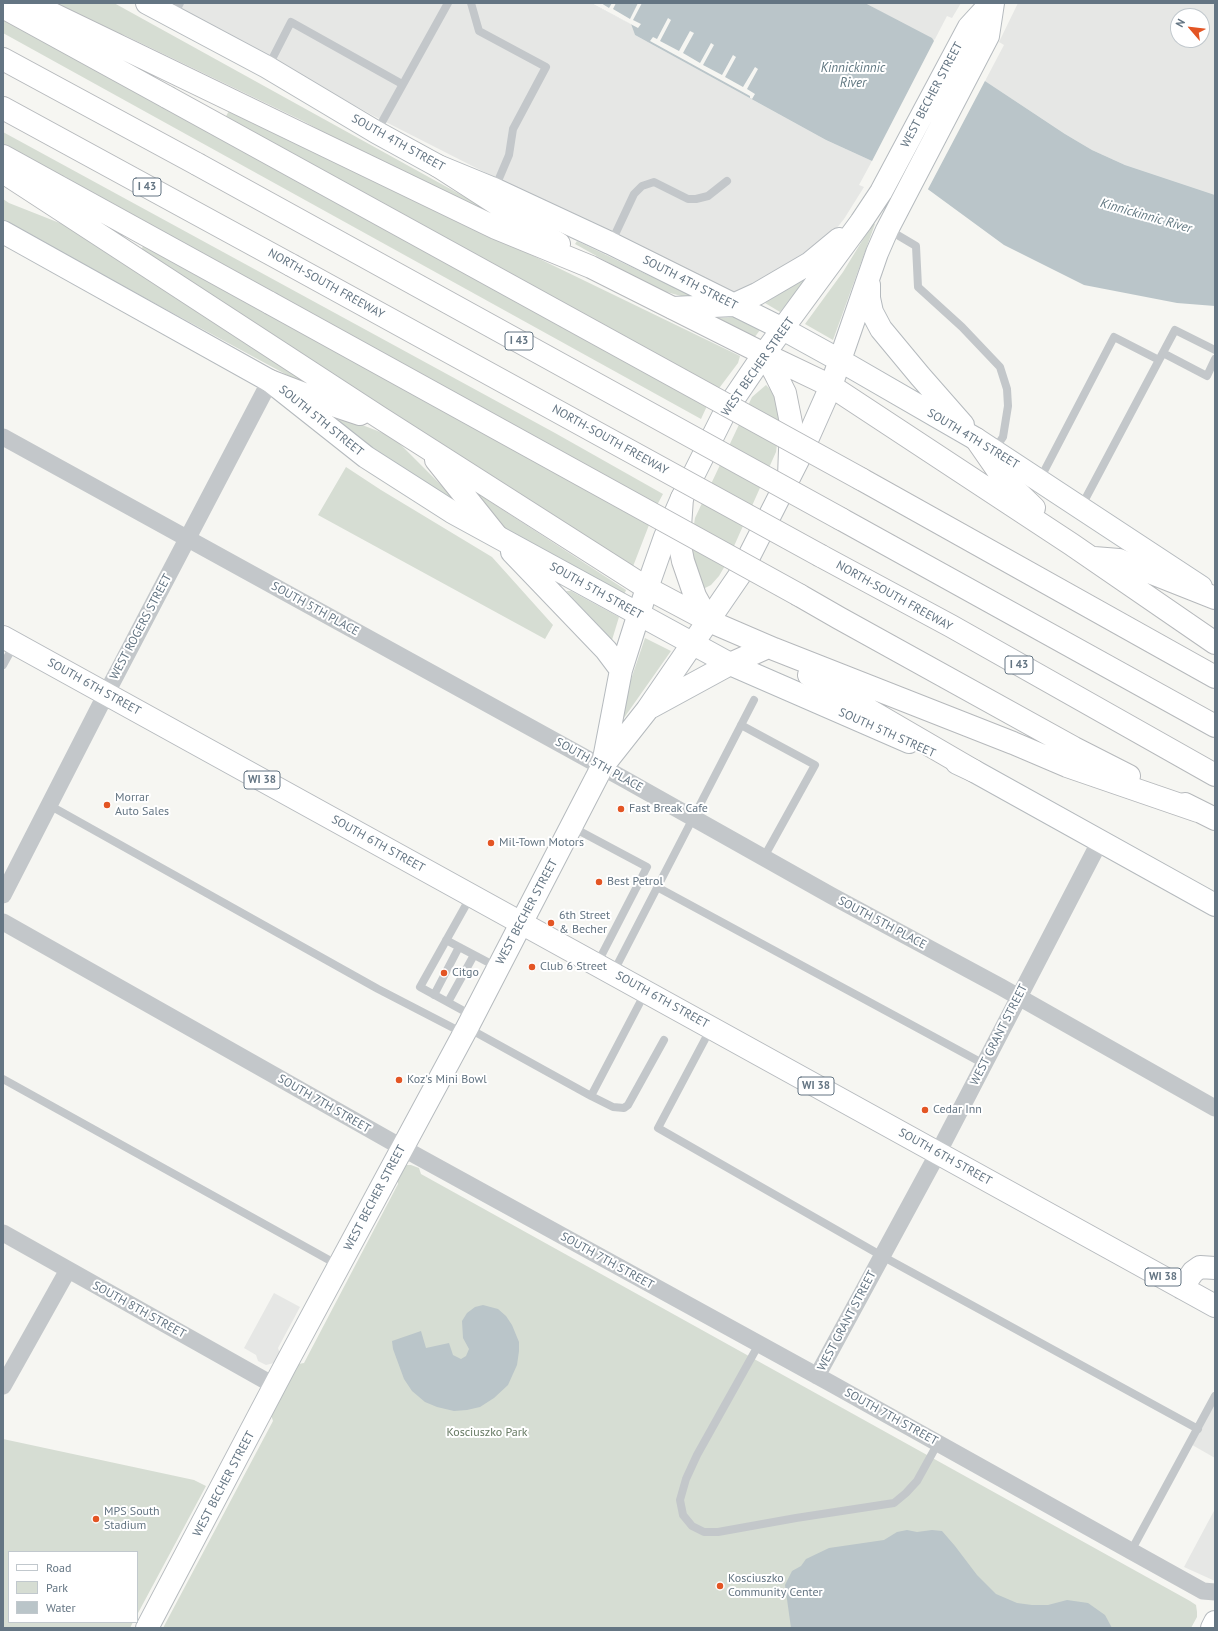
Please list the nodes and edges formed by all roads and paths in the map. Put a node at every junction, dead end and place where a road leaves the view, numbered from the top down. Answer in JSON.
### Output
{"nodes":[{"id":1,"x":30,"y":3,"type":"edge"},
{"id":2,"x":147,"y":3,"type":"edge"},
{"id":3,"x":448,"y":3,"type":"edge"},
{"id":4,"x":471,"y":3,"type":"edge"},
{"id":5,"x":992,"y":3,"type":"edge"},
{"id":6,"x":3,"y":7,"type":"edge"},
{"id":7,"x":176,"y":10,"type":"edge"},
{"id":8,"x":3,"y":59,"type":"edge"},
{"id":9,"x":267,"y":67,"type":"junction"},
{"id":10,"x":402,"y":84,"type":"junction"},
{"id":11,"x":3,"y":108,"type":"edge"},
{"id":12,"x":376,"y":132,"type":"junction"},
{"id":13,"x":3,"y":156,"type":"edge"},
{"id":14,"x":438,"y":166,"type":"junction"},
{"id":15,"x":3,"y":172,"type":"edge"},
{"id":16,"x":727,"y":181,"type":"dead end"},
{"id":17,"x":494,"y":189,"type":"junction"},
{"id":18,"x":861,"y":222,"type":"junction"},
{"id":19,"x":887,"y":230,"type":"junction"},
{"id":20,"x":3,"y":232,"type":"edge"},
{"id":21,"x":610,"y":244,"type":"junction"},
{"id":22,"x":591,"y":267,"type":"junction"},
{"id":23,"x":869,"y":276,"type":"junction"},
{"id":24,"x":733,"y":305,"type":"junction"},
{"id":25,"x":673,"y":308,"type":"junction"},
{"id":26,"x":783,"y":330,"type":"junction"},
{"id":27,"x":1215,"y":350,"type":"edge"},
{"id":28,"x":764,"y":354,"type":"junction"},
{"id":29,"x":1161,"y":356,"type":"junction"},
{"id":30,"x":1215,"y":359,"type":"edge"},
{"id":31,"x":841,"y":361,"type":"junction"},
{"id":32,"x":270,"y":381,"type":"junction"},
{"id":33,"x":831,"y":386,"type":"junction"},
{"id":34,"x":378,"y":417,"type":"junction"},
{"id":35,"x":3,"y":437,"type":"edge"},
{"id":36,"x":985,"y":445,"type":"junction"},
{"id":37,"x":425,"y":447,"type":"junction"},
{"id":38,"x":789,"y":478,"type":"junction"},
{"id":39,"x":1039,"y":480,"type":"junction"},
{"id":40,"x":682,"y":498,"type":"junction"},
{"id":41,"x":1081,"y":508,"type":"junction"},
{"id":42,"x":496,"y":535,"type":"junction"},
{"id":43,"x":187,"y":538,"type":"junction"},
{"id":44,"x":1071,"y":544,"type":"junction"},
{"id":45,"x":1091,"y":558,"type":"junction"},
{"id":46,"x":647,"y":588,"type":"junction"},
{"id":47,"x":1215,"y":597,"type":"edge"},
{"id":48,"x":638,"y":614,"type":"junction"},
{"id":49,"x":709,"y":621,"type":"junction"},
{"id":50,"x":9,"y":640,"type":"edge"},
{"id":51,"x":1215,"y":643,"type":"edge"},
{"id":52,"x":693,"y":644,"type":"junction"},
{"id":53,"x":771,"y":648,"type":"junction"},
{"id":54,"x":730,"y":664,"type":"junction"},
{"id":55,"x":3,"y":665,"type":"edge"},
{"id":56,"x":621,"y":670,"type":"junction"},
{"id":57,"x":1215,"y":677,"type":"edge"},
{"id":58,"x":106,"y":694,"type":"junction"},
{"id":59,"x":754,"y":700,"type":"dead end"},
{"id":60,"x":647,"y":710,"type":"junction"},
{"id":61,"x":742,"y":725,"type":"junction"},
{"id":62,"x":1215,"y":726,"type":"edge"},
{"id":63,"x":602,"y":767,"type":"junction"},
{"id":64,"x":974,"y":771,"type":"junction"},
{"id":65,"x":1215,"y":775,"type":"edge"},
{"id":66,"x":49,"y":805,"type":"junction"},
{"id":67,"x":1206,"y":815,"type":"edge"},
{"id":68,"x":693,"y":818,"type":"junction"},
{"id":69,"x":571,"y":827,"type":"junction"},
{"id":70,"x":1100,"y":841,"type":"junction"},
{"id":71,"x":764,"y":857,"type":"junction"},
{"id":72,"x":657,"y":887,"type":"junction"},
{"id":73,"x":3,"y":895,"type":"edge"},
{"id":74,"x":471,"y":895,"type":"junction"},
{"id":75,"x":1215,"y":905,"type":"edge"},
{"id":76,"x":3,"y":922,"type":"edge"},
{"id":77,"x":521,"y":923,"type":"junction"},
{"id":78,"x":446,"y":940,"type":"junction"},
{"id":79,"x":459,"y":947,"type":"junction"},
{"id":80,"x":474,"y":955,"type":"junction"},
{"id":81,"x":498,"y":968,"type":"junction"},
{"id":82,"x":605,"y":969,"type":"junction"},
{"id":83,"x":646,"y":992,"type":"junction"},
{"id":84,"x":434,"y":995,"type":"junction"},
{"id":85,"x":1019,"y":997,"type":"junction"},
{"id":86,"x":448,"y":1002,"type":"junction"},
{"id":87,"x":468,"y":1026,"type":"junction"},
{"id":88,"x":711,"y":1028,"type":"junction"},
{"id":89,"x":664,"y":1040,"type":"dead end"},
{"id":90,"x":984,"y":1064,"type":"junction"},
{"id":91,"x":3,"y":1079,"type":"edge"},
{"id":92,"x":591,"y":1096,"type":"junction"},
{"id":93,"x":1215,"y":1108,"type":"edge"},
{"id":94,"x":402,"y":1148,"type":"junction"},
{"id":95,"x":938,"y":1153,"type":"junction"},
{"id":96,"x":3,"y":1233,"type":"edge"},
{"id":97,"x":882,"y":1256,"type":"junction"},
{"id":98,"x":340,"y":1266,"type":"junction"},
{"id":99,"x":1215,"y":1268,"type":"edge"},
{"id":100,"x":68,"y":1270,"type":"junction"},
{"id":101,"x":1182,"y":1288,"type":"junction"},
{"id":102,"x":1215,"y":1306,"type":"edge"},
{"id":103,"x":759,"y":1344,"type":"junction"},
{"id":104,"x":818,"y":1376,"type":"junction"},
{"id":105,"x":4,"y":1382,"type":"edge"},
{"id":106,"x":275,"y":1386,"type":"junction"},
{"id":107,"x":1215,"y":1396,"type":"edge"},
{"id":108,"x":1198,"y":1429,"type":"junction"},
{"id":109,"x":938,"y":1443,"type":"junction"},
{"id":110,"x":1131,"y":1551,"type":"junction"},
{"id":111,"x":1215,"y":1592,"type":"edge"},
{"id":112,"x":1215,"y":1622,"type":"edge"},
{"id":113,"x":148,"y":1628,"type":"edge"},
{"id":114,"x":1212,"y":1628,"type":"edge"}],
"edges":[{"from":1,"to":22,"type":"main road"},
{"from":2,"to":7,"type":"main road","name":"SOUTH 4TH STREET"},
{"from":3,"to":10,"type":"lane"},
{"from":4,"to":17,"type":"lane"},
{"from":5,"to":18,"type":"main road","name":"WEST BECHER STREET"},
{"from":5,"to":19,"type":"main road","name":"WEST BECHER STREET"},
{"from":6,"to":57,"type":"main road","bridge":true},
{"from":7,"to":9,"type":"main road","name":"SOUTH 4TH STREET"},
{"from":8,"to":62,"type":"main road","number":"I 43","bridge":true},
{"from":9,"to":10,"type":"lane"},
{"from":9,"to":12,"type":"main road","name":"SOUTH 4TH STREET"},
{"from":10,"to":12,"type":"lane"},
{"from":11,"to":65,"type":"main road","name":"NORTH-SOUTH FREEWAY","number":"I 43","bridge":true},
{"from":12,"to":14,"type":"main road","name":"SOUTH 4TH STREET"},
{"from":13,"to":67,"type":"main road","bridge":true},
{"from":14,"to":17,"type":"main road","name":"SOUTH 4TH STREET"},
{"from":14,"to":22,"type":"main road"},
{"from":15,"to":34,"type":"main road"},
{"from":16,"to":21,"type":"lane"},
{"from":17,"to":21,"type":"main road","name":"SOUTH 4TH STREET"},
{"from":18,"to":24,"type":"main road"},
{"from":18,"to":26,"type":"main road","name":"WEST BECHER STREET"},
{"from":19,"to":23,"type":"main road","name":"WEST BECHER STREET"},
{"from":19,"to":36,"type":"lane"},
{"from":20,"to":32,"type":"main road","name":"SOUTH 5TH STREET"},
{"from":21,"to":24,"type":"main road","name":"SOUTH 4TH STREET"},
{"from":22,"to":25,"type":"main road"},
{"from":23,"to":31,"type":"main road","name":"WEST BECHER STREET"},
{"from":23,"to":36,"type":"main road"},
{"from":24,"to":25,"type":"main road"},
{"from":24,"to":26,"type":"main road","name":"SOUTH 4TH STREET"},
{"from":25,"to":28,"type":"main road"},
{"from":26,"to":28,"type":"main road","name":"WEST BECHER STREET"},
{"from":26,"to":31,"type":"main road","name":"SOUTH 4TH STREET"},
{"from":27,"to":29,"type":"lane"},
{"from":28,"to":33,"type":"main road"},
{"from":28,"to":38,"type":"main road"},
{"from":28,"to":40,"type":"main road","name":"WEST BECHER STREET"},
{"from":29,"to":30,"type":"lane"},
{"from":29,"to":39,"type":"lane"},
{"from":29,"to":41,"type":"lane"},
{"from":31,"to":33,"type":"main road","name":"WEST BECHER STREET"},
{"from":31,"to":36,"type":"main road","name":"SOUTH 4TH STREET"},
{"from":32,"to":34,"type":"main road"},
{"from":32,"to":42,"type":"main road","name":"SOUTH 5TH STREET"},
{"from":32,"to":43,"type":"street","name":"WEST ROGERS STREET"},
{"from":33,"to":38,"type":"main road","name":"WEST BECHER STREET"},
{"from":33,"to":44,"type":"main road"},
{"from":34,"to":37,"type":"main road"},
{"from":35,"to":43,"type":"street","name":"SOUTH 5TH PLACE"},
{"from":36,"to":39,"type":"main road","name":"SOUTH 4TH STREET"},
{"from":36,"to":44,"type":"main road"},
{"from":37,"to":42,"type":"main road"},
{"from":37,"to":46,"type":"main road"},
{"from":38,"to":49,"type":"main road","name":"WEST BECHER STREET"},
{"from":39,"to":41,"type":"main road","name":"SOUTH 4TH STREET"},
{"from":40,"to":46,"type":"main road","name":"WEST BECHER STREET"},
{"from":40,"to":49,"type":"main road"},
{"from":41,"to":47,"type":"main road","name":"SOUTH 4TH STREET"},
{"from":42,"to":48,"type":"main road","name":"SOUTH 5TH STREET"},
{"from":42,"to":56,"type":"main road"},
{"from":43,"to":58,"type":"street","name":"WEST ROGERS STREET"},
{"from":43,"to":63,"type":"street","name":"SOUTH 5TH PLACE"},
{"from":44,"to":45,"type":"main road"},
{"from":45,"to":47,"type":"main road"},
{"from":45,"to":51,"type":"main road"},
{"from":46,"to":48,"type":"main road","name":"WEST BECHER STREET"},
{"from":46,"to":49,"type":"main road"},
{"from":48,"to":52,"type":"main road","name":"SOUTH 5TH STREET"},
{"from":48,"to":56,"type":"main road","name":"WEST BECHER STREET"},
{"from":49,"to":52,"type":"main road","name":"WEST BECHER STREET"},
{"from":49,"to":53,"type":"main road"},
{"from":50,"to":55,"type":"lane"},
{"from":50,"to":58,"type":"main road","name":"SOUTH 6TH STREET","number":"WI 38"},
{"from":52,"to":54,"type":"main road","name":"SOUTH 5TH STREET"},
{"from":52,"to":60,"type":"main road","name":"WEST BECHER STREET"},
{"from":53,"to":54,"type":"main road"},
{"from":53,"to":64,"type":"main road"},
{"from":53,"to":67,"type":"main road"},
{"from":54,"to":60,"type":"main road"},
{"from":54,"to":64,"type":"main road","name":"SOUTH 5TH STREET"},
{"from":56,"to":63,"type":"main road","name":"WEST BECHER STREET"},
{"from":58,"to":66,"type":"street","name":"WEST ROGERS STREET"},
{"from":58,"to":74,"type":"main road","name":"SOUTH 6TH STREET","number":"WI 38"},
{"from":59,"to":61,"type":"lane"},
{"from":60,"to":63,"type":"main road","name":"WEST BECHER STREET"},
{"from":61,"to":68,"type":"lane"},
{"from":61,"to":71,"type":"lane"},
{"from":63,"to":68,"type":"street","name":"SOUTH 5TH PLACE"},
{"from":63,"to":69,"type":"main road","name":"WEST BECHER STREET"},
{"from":64,"to":70,"type":"main road","name":"SOUTH 5TH STREET"},
{"from":66,"to":73,"type":"street","name":"WEST ROGERS STREET"},
{"from":66,"to":87,"type":"lane"},
{"from":68,"to":71,"type":"street","name":"SOUTH 5TH PLACE"},
{"from":68,"to":72,"type":"lane"},
{"from":69,"to":77,"type":"main road","name":"WEST BECHER STREET"},
{"from":69,"to":82,"type":"lane"},
{"from":70,"to":75,"type":"main road","name":"SOUTH 5TH STREET"},
{"from":70,"to":85,"type":"street","name":"WEST GRANT STREET"},
{"from":71,"to":85,"type":"street","name":"SOUTH 5TH PLACE"},
{"from":72,"to":82,"type":"lane"},
{"from":72,"to":90,"type":"lane"},
{"from":74,"to":77,"type":"main road","name":"SOUTH 6TH STREET","number":"WI 38"},
{"from":74,"to":78,"type":"lane"},
{"from":76,"to":94,"type":"street","name":"SOUTH 7TH STREET"},
{"from":77,"to":81,"type":"main road","name":"WEST BECHER STREET"},
{"from":77,"to":82,"type":"main road","name":"SOUTH 6TH STREET","number":"WI 38"},
{"from":78,"to":79,"type":"lane"},
{"from":78,"to":84,"type":"lane"},
{"from":79,"to":80,"type":"lane"},
{"from":79,"to":84,"type":"lane"},
{"from":80,"to":81,"type":"lane"},
{"from":80,"to":86,"type":"lane"},
{"from":81,"to":87,"type":"main road","name":"WEST BECHER STREET"},
{"from":82,"to":83,"type":"main road","name":"SOUTH 6TH STREET","number":"WI 38"},
{"from":83,"to":88,"type":"main road","name":"SOUTH 6TH STREET","number":"WI 38"},
{"from":83,"to":92,"type":"lane"},
{"from":84,"to":86,"type":"lane"},
{"from":85,"to":90,"type":"street","name":"WEST GRANT STREET"},
{"from":85,"to":93,"type":"street","name":"SOUTH 5TH PLACE"},
{"from":86,"to":87,"type":"lane"},
{"from":87,"to":92,"type":"lane"},
{"from":87,"to":94,"type":"main road","name":"WEST BECHER STREET"},
{"from":88,"to":95,"type":"main road","name":"SOUTH 6TH STREET","number":"WI 38"},
{"from":88,"to":97,"type":"lane"},
{"from":89,"to":92,"type":"lane"},
{"from":90,"to":95,"type":"street","name":"WEST GRANT STREET"},
{"from":91,"to":98,"type":"lane"},
{"from":94,"to":98,"type":"main road","name":"WEST BECHER STREET"},
{"from":94,"to":103,"type":"street","name":"SOUTH 7TH STREET"},
{"from":95,"to":97,"type":"street","name":"WEST GRANT STREET"},
{"from":95,"to":101,"type":"main road","name":"SOUTH 6TH STREET","number":"WI 38"},
{"from":96,"to":100,"type":"street","name":"SOUTH 8TH STREET"},
{"from":97,"to":104,"type":"street","name":"WEST GRANT STREET"},
{"from":97,"to":108,"type":"lane"},
{"from":98,"to":106,"type":"main road","name":"WEST BECHER STREET"},
{"from":99,"to":101,"type":"main road","number":"WI 38"},
{"from":100,"to":105,"type":"street"},
{"from":100,"to":106,"type":"street","name":"SOUTH 8TH STREET"},
{"from":101,"to":102,"type":"main road","name":"SOUTH 6TH STREET","number":"WI 38"},
{"from":103,"to":104,"type":"street","name":"SOUTH 7TH STREET"},
{"from":103,"to":109,"type":"lane"},
{"from":104,"to":109,"type":"street","name":"SOUTH 7TH STREET"},
{"from":106,"to":113,"type":"main road","name":"WEST BECHER STREET"},
{"from":107,"to":108,"type":"lane"},
{"from":108,"to":110,"type":"lane"},
{"from":109,"to":110,"type":"street","name":"SOUTH 7TH STREET"},
{"from":110,"to":111,"type":"street","name":"SOUTH 7TH STREET"},
{"from":112,"to":114,"type":"main road"}]}
